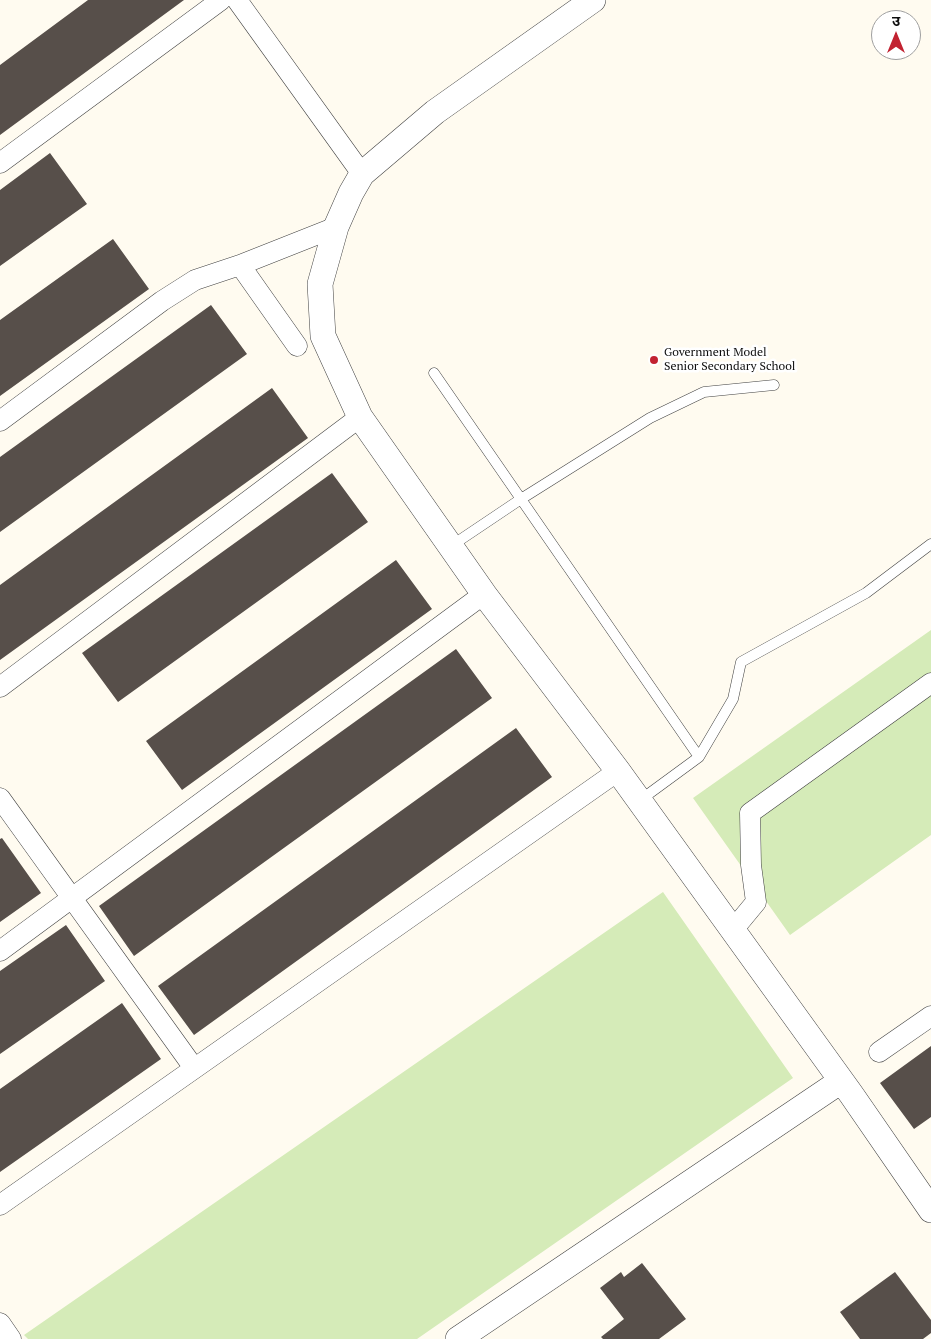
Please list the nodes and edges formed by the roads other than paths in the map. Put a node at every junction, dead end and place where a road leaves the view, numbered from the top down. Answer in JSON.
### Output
{"nodes":[{"id":1,"x":221,"y":0,"type":"edge"},
{"id":2,"x":237,"y":0,"type":"edge"},
{"id":3,"x":593,"y":0,"type":"edge"},
{"id":4,"x":0,"y":163,"type":"edge"},
{"id":5,"x":362,"y":174,"type":"junction"},
{"id":6,"x":336,"y":228,"type":"junction"},
{"id":7,"x":240,"y":264,"type":"junction"},
{"id":8,"x":297,"y":346,"type":"dead end"},
{"id":9,"x":434,"y":373,"type":"dead end"},
{"id":10,"x":774,"y":385,"type":"dead end"},
{"id":11,"x":360,"y":417,"type":"junction"},
{"id":12,"x":0,"y":421,"type":"edge"},
{"id":13,"x":521,"y":499,"type":"junction"},
{"id":14,"x":931,"y":544,"type":"edge"},
{"id":15,"x":451,"y":546,"type":"junction"},
{"id":16,"x":484,"y":594,"type":"junction"},
{"id":17,"x":931,"y":683,"type":"edge"},
{"id":18,"x":0,"y":687,"type":"edge"},
{"id":19,"x":699,"y":757,"type":"junction"},
{"id":20,"x":618,"y":771,"type":"junction"},
{"id":21,"x":0,"y":798,"type":"edge"},
{"id":22,"x":639,"y":801,"type":"junction"},
{"id":23,"x":72,"y":899,"type":"junction"},
{"id":24,"x":732,"y":931,"type":"junction"},
{"id":25,"x":0,"y":951,"type":"edge"},
{"id":26,"x":931,"y":1016,"type":"edge"},
{"id":27,"x":878,"y":1052,"type":"dead end"},
{"id":28,"x":194,"y":1068,"type":"junction"},
{"id":29,"x":840,"y":1081,"type":"junction"},
{"id":30,"x":0,"y":1205,"type":"edge"},
{"id":31,"x":931,"y":1210,"type":"edge"},
{"id":32,"x":0,"y":1323,"type":"edge"},
{"id":33,"x":11,"y":1339,"type":"edge"},
{"id":34,"x":458,"y":1339,"type":"edge"}],
"edges":[{"from":1,"to":4,"type":"street"},
{"from":2,"to":5,"type":"street"},
{"from":3,"to":5,"type":"street"},
{"from":5,"to":6,"type":"street"},
{"from":6,"to":7,"type":"street"},
{"from":6,"to":11,"type":"street"},
{"from":7,"to":8,"type":"street"},
{"from":7,"to":12,"type":"street"},
{"from":9,"to":13,"type":"lane"},
{"from":10,"to":13,"type":"lane"},
{"from":11,"to":15,"type":"street"},
{"from":11,"to":18,"type":"street"},
{"from":13,"to":15,"type":"lane"},
{"from":13,"to":19,"type":"lane"},
{"from":14,"to":19,"type":"lane"},
{"from":15,"to":16,"type":"street"},
{"from":16,"to":20,"type":"street"},
{"from":16,"to":23,"type":"street"},
{"from":17,"to":24,"type":"street"},
{"from":19,"to":22,"type":"lane"},
{"from":20,"to":22,"type":"street"},
{"from":20,"to":28,"type":"street"},
{"from":21,"to":23,"type":"street"},
{"from":22,"to":24,"type":"street"},
{"from":23,"to":25,"type":"street"},
{"from":23,"to":28,"type":"street"},
{"from":24,"to":29,"type":"street"},
{"from":26,"to":27,"type":"street"},
{"from":28,"to":30,"type":"street"},
{"from":29,"to":31,"type":"street"},
{"from":29,"to":34,"type":"street"},
{"from":32,"to":33,"type":"street"}]}
